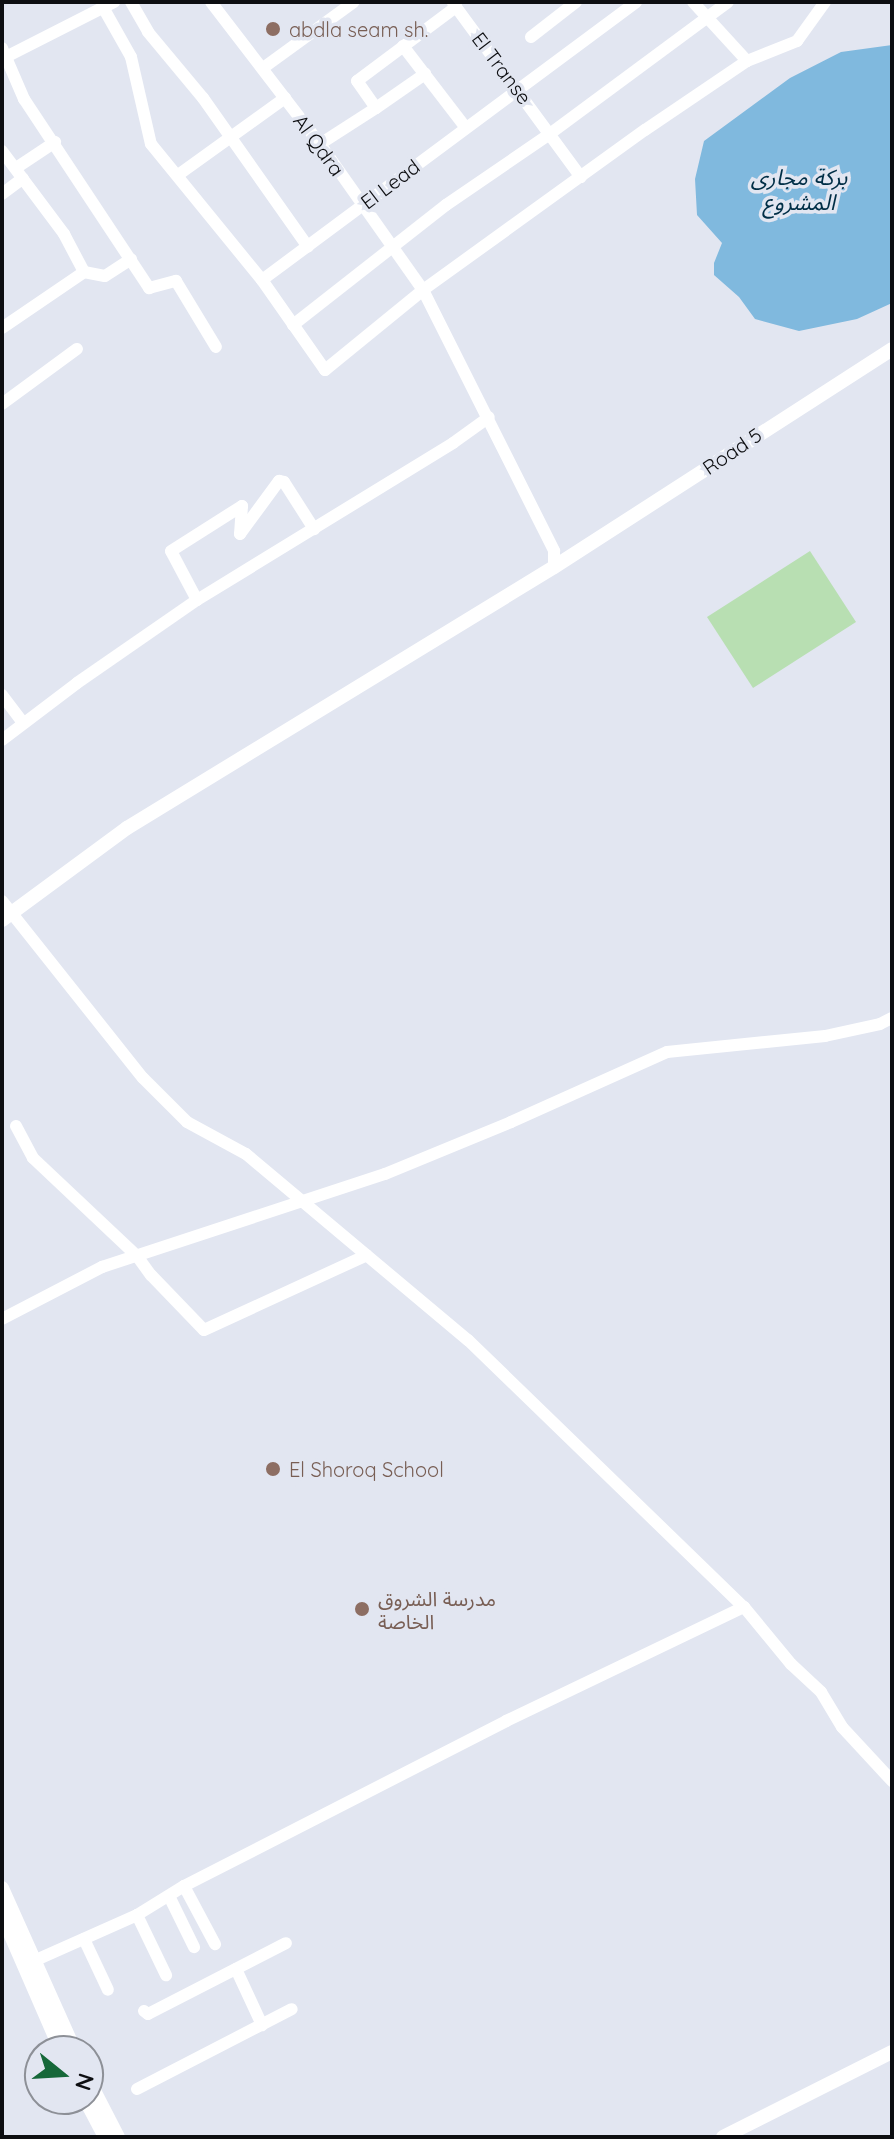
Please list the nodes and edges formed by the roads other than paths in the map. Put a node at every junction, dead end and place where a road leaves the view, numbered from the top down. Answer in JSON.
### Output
{"nodes":[{"id":1,"x":131,"y":2,"type":"edge"},
{"id":2,"x":211,"y":2,"type":"edge"},
{"id":3,"x":354,"y":2,"type":"edge"},
{"id":4,"x":576,"y":2,"type":"edge"},
{"id":5,"x":636,"y":2,"type":"edge"},
{"id":6,"x":693,"y":2,"type":"edge"},
{"id":7,"x":728,"y":2,"type":"edge"},
{"id":8,"x":825,"y":2,"type":"edge"},
{"id":9,"x":454,"y":5,"type":"edge"},
{"id":10,"x":109,"y":6,"type":"edge"},
{"id":11,"x":619,"y":7,"type":"edge"},
{"id":12,"x":707,"y":15,"type":"junction"},
{"id":13,"x":531,"y":37,"type":"dead end"},
{"id":14,"x":403,"y":46,"type":"junction"},
{"id":15,"x":4,"y":54,"type":"edge"},
{"id":16,"x":747,"y":61,"type":"junction"},
{"id":17,"x":263,"y":68,"type":"junction"},
{"id":18,"x":425,"y":74,"type":"junction"},
{"id":19,"x":520,"y":90,"type":"junction"},
{"id":20,"x":285,"y":98,"type":"junction"},
{"id":21,"x":376,"y":108,"type":"junction"},
{"id":22,"x":466,"y":128,"type":"junction"},
{"id":23,"x":551,"y":133,"type":"junction"},
{"id":24,"x":231,"y":137,"type":"junction"},
{"id":25,"x":55,"y":142,"type":"junction"},
{"id":26,"x":320,"y":144,"type":"junction"},
{"id":27,"x":2,"y":151,"type":"edge"},
{"id":28,"x":20,"y":173,"type":"junction"},
{"id":29,"x":178,"y":175,"type":"junction"},
{"id":30,"x":581,"y":177,"type":"junction"},
{"id":31,"x":2,"y":194,"type":"edge"},
{"id":32,"x":361,"y":206,"type":"junction"},
{"id":33,"x":308,"y":247,"type":"junction"},
{"id":34,"x":393,"y":247,"type":"junction"},
{"id":35,"x":131,"y":259,"type":"junction"},
{"id":36,"x":84,"y":272,"type":"junction"},
{"id":37,"x":262,"y":280,"type":"junction"},
{"id":38,"x":423,"y":290,"type":"junction"},
{"id":39,"x":293,"y":325,"type":"junction"},
{"id":40,"x":2,"y":328,"type":"edge"},
{"id":41,"x":216,"y":347,"type":"dead end"},
{"id":42,"x":77,"y":349,"type":"dead end"},
{"id":43,"x":892,"y":349,"type":"edge"},
{"id":44,"x":2,"y":404,"type":"edge"},
{"id":45,"x":489,"y":417,"type":"junction"},
{"id":46,"x":314,"y":529,"type":"junction"},
{"id":47,"x":554,"y":567,"type":"junction"},
{"id":48,"x":197,"y":600,"type":"junction"},
{"id":49,"x":2,"y":695,"type":"edge"},
{"id":50,"x":23,"y":723,"type":"junction"},
{"id":51,"x":2,"y":740,"type":"edge"},
{"id":52,"x":5,"y":911,"type":"edge"},
{"id":53,"x":892,"y":1018,"type":"edge"},
{"id":54,"x":16,"y":1126,"type":"dead end"},
{"id":55,"x":304,"y":1200,"type":"junction"},
{"id":56,"x":367,"y":1255,"type":"junction"},
{"id":57,"x":137,"y":1256,"type":"junction"},
{"id":58,"x":2,"y":1319,"type":"edge"},
{"id":59,"x":744,"y":1607,"type":"junction"},
{"id":60,"x":892,"y":1781,"type":"edge"},
{"id":61,"x":184,"y":1886,"type":"junction"},
{"id":62,"x":2,"y":1888,"type":"edge"},
{"id":63,"x":169,"y":1896,"type":"junction"},
{"id":64,"x":2,"y":1915,"type":"edge"},
{"id":65,"x":137,"y":1915,"type":"junction"},
{"id":66,"x":84,"y":1939,"type":"junction"},
{"id":67,"x":286,"y":1943,"type":"dead end"},
{"id":68,"x":215,"y":1944,"type":"dead end"},
{"id":69,"x":194,"y":1947,"type":"dead end"},
{"id":70,"x":29,"y":1963,"type":"junction"},
{"id":71,"x":236,"y":1969,"type":"junction"},
{"id":72,"x":166,"y":1975,"type":"dead end"},
{"id":73,"x":108,"y":1990,"type":"dead end"},
{"id":74,"x":292,"y":2009,"type":"dead end"},
{"id":75,"x":144,"y":2011,"type":"dead end"},
{"id":76,"x":262,"y":2025,"type":"junction"},
{"id":77,"x":55,"y":2035,"type":"edge"},
{"id":78,"x":67,"y":2035,"type":"edge"},
{"id":79,"x":892,"y":2052,"type":"edge"},
{"id":80,"x":137,"y":2089,"type":"dead end"},
{"id":81,"x":104,"y":2110,"type":"edge"},
{"id":82,"x":93,"y":2115,"type":"edge"},
{"id":83,"x":105,"y":2137,"type":"edge"},
{"id":84,"x":118,"y":2137,"type":"edge"},
{"id":85,"x":723,"y":2137,"type":"edge"}],
"edges":[{"from":1,"to":24,"type":"street"},
{"from":2,"to":17,"type":"street","name":"Al Qdra"},
{"from":3,"to":17,"type":"street"},
{"from":4,"to":13,"type":"street"},
{"from":5,"to":11,"type":"street","name":"El Lead"},
{"from":6,"to":12,"type":"street"},
{"from":7,"to":12,"type":"street"},
{"from":8,"to":16,"type":"street"},
{"from":9,"to":14,"type":"street"},
{"from":9,"to":19,"type":"street","name":"El Transe"},
{"from":10,"to":15,"type":"street"},
{"from":10,"to":29,"type":"street"},
{"from":11,"to":19,"type":"street","name":"El Lead"},
{"from":12,"to":16,"type":"street"},
{"from":12,"to":23,"type":"street"},
{"from":14,"to":18,"type":"street"},
{"from":14,"to":21,"type":"street"},
{"from":15,"to":25,"type":"street"},
{"from":16,"to":30,"type":"street"},
{"from":17,"to":20,"type":"street","name":"Al Qdra"},
{"from":18,"to":21,"type":"street"},
{"from":18,"to":22,"type":"street"},
{"from":19,"to":22,"type":"street","name":"El Lead"},
{"from":19,"to":23,"type":"street","name":"El Transe"},
{"from":20,"to":24,"type":"street"},
{"from":20,"to":26,"type":"street","name":"Al Qdra"},
{"from":21,"to":26,"type":"street"},
{"from":22,"to":32,"type":"street","name":"El Lead"},
{"from":23,"to":30,"type":"street","name":"El Transe"},
{"from":23,"to":34,"type":"street"},
{"from":24,"to":29,"type":"street"},
{"from":24,"to":33,"type":"street"},
{"from":25,"to":28,"type":"street"},
{"from":25,"to":35,"type":"street"},
{"from":26,"to":32,"type":"street","name":"Al Qdra"},
{"from":27,"to":28,"type":"street"},
{"from":28,"to":31,"type":"street"},
{"from":28,"to":36,"type":"street"},
{"from":29,"to":37,"type":"street"},
{"from":30,"to":38,"type":"street"},
{"from":32,"to":33,"type":"street","name":"El Lead"},
{"from":32,"to":34,"type":"street","name":"Al Qdra"},
{"from":33,"to":37,"type":"street","name":"El Lead"},
{"from":34,"to":38,"type":"street","name":"Al Qdra"},
{"from":34,"to":39,"type":"street"},
{"from":35,"to":36,"type":"street"},
{"from":35,"to":41,"type":"street"},
{"from":36,"to":40,"type":"street"},
{"from":37,"to":39,"type":"street"},
{"from":38,"to":39,"type":"street"},
{"from":38,"to":45,"type":"street","name":"Al Qdra"},
{"from":42,"to":44,"type":"street"},
{"from":43,"to":47,"type":"main road","name":"Road 5"},
{"from":45,"to":46,"type":"street"},
{"from":45,"to":47,"type":"street","name":"Al Qdra"},
{"from":46,"to":48,"type":"street"},
{"from":46,"to":48,"type":"street"},
{"from":47,"to":52,"type":"main road","name":"Road 5"},
{"from":48,"to":50,"type":"street"},
{"from":49,"to":50,"type":"street"},
{"from":50,"to":51,"type":"street"},
{"from":52,"to":55,"type":"street"},
{"from":53,"to":55,"type":"street"},
{"from":54,"to":57,"type":"street"},
{"from":55,"to":56,"type":"street"},
{"from":55,"to":57,"type":"street"},
{"from":56,"to":57,"type":"street"},
{"from":56,"to":59,"type":"street"},
{"from":57,"to":58,"type":"street"},
{"from":59,"to":60,"type":"street"},
{"from":59,"to":61,"type":"street"},
{"from":61,"to":63,"type":"street"},
{"from":61,"to":68,"type":"street"},
{"from":62,"to":70,"type":"main road"},
{"from":63,"to":65,"type":"street"},
{"from":63,"to":69,"type":"street"},
{"from":64,"to":70,"type":"main road"},
{"from":65,"to":66,"type":"street"},
{"from":65,"to":72,"type":"street"},
{"from":66,"to":70,"type":"street"},
{"from":66,"to":73,"type":"street"},
{"from":67,"to":71,"type":"street"},
{"from":70,"to":77,"type":"main road"},
{"from":70,"to":78,"type":"main road"},
{"from":71,"to":75,"type":"street"},
{"from":71,"to":76,"type":"street"},
{"from":74,"to":76,"type":"street"},
{"from":76,"to":80,"type":"street"},
{"from":79,"to":85,"type":"main road"},
{"from":81,"to":84,"type":"main road"},
{"from":82,"to":83,"type":"main road"}]}
